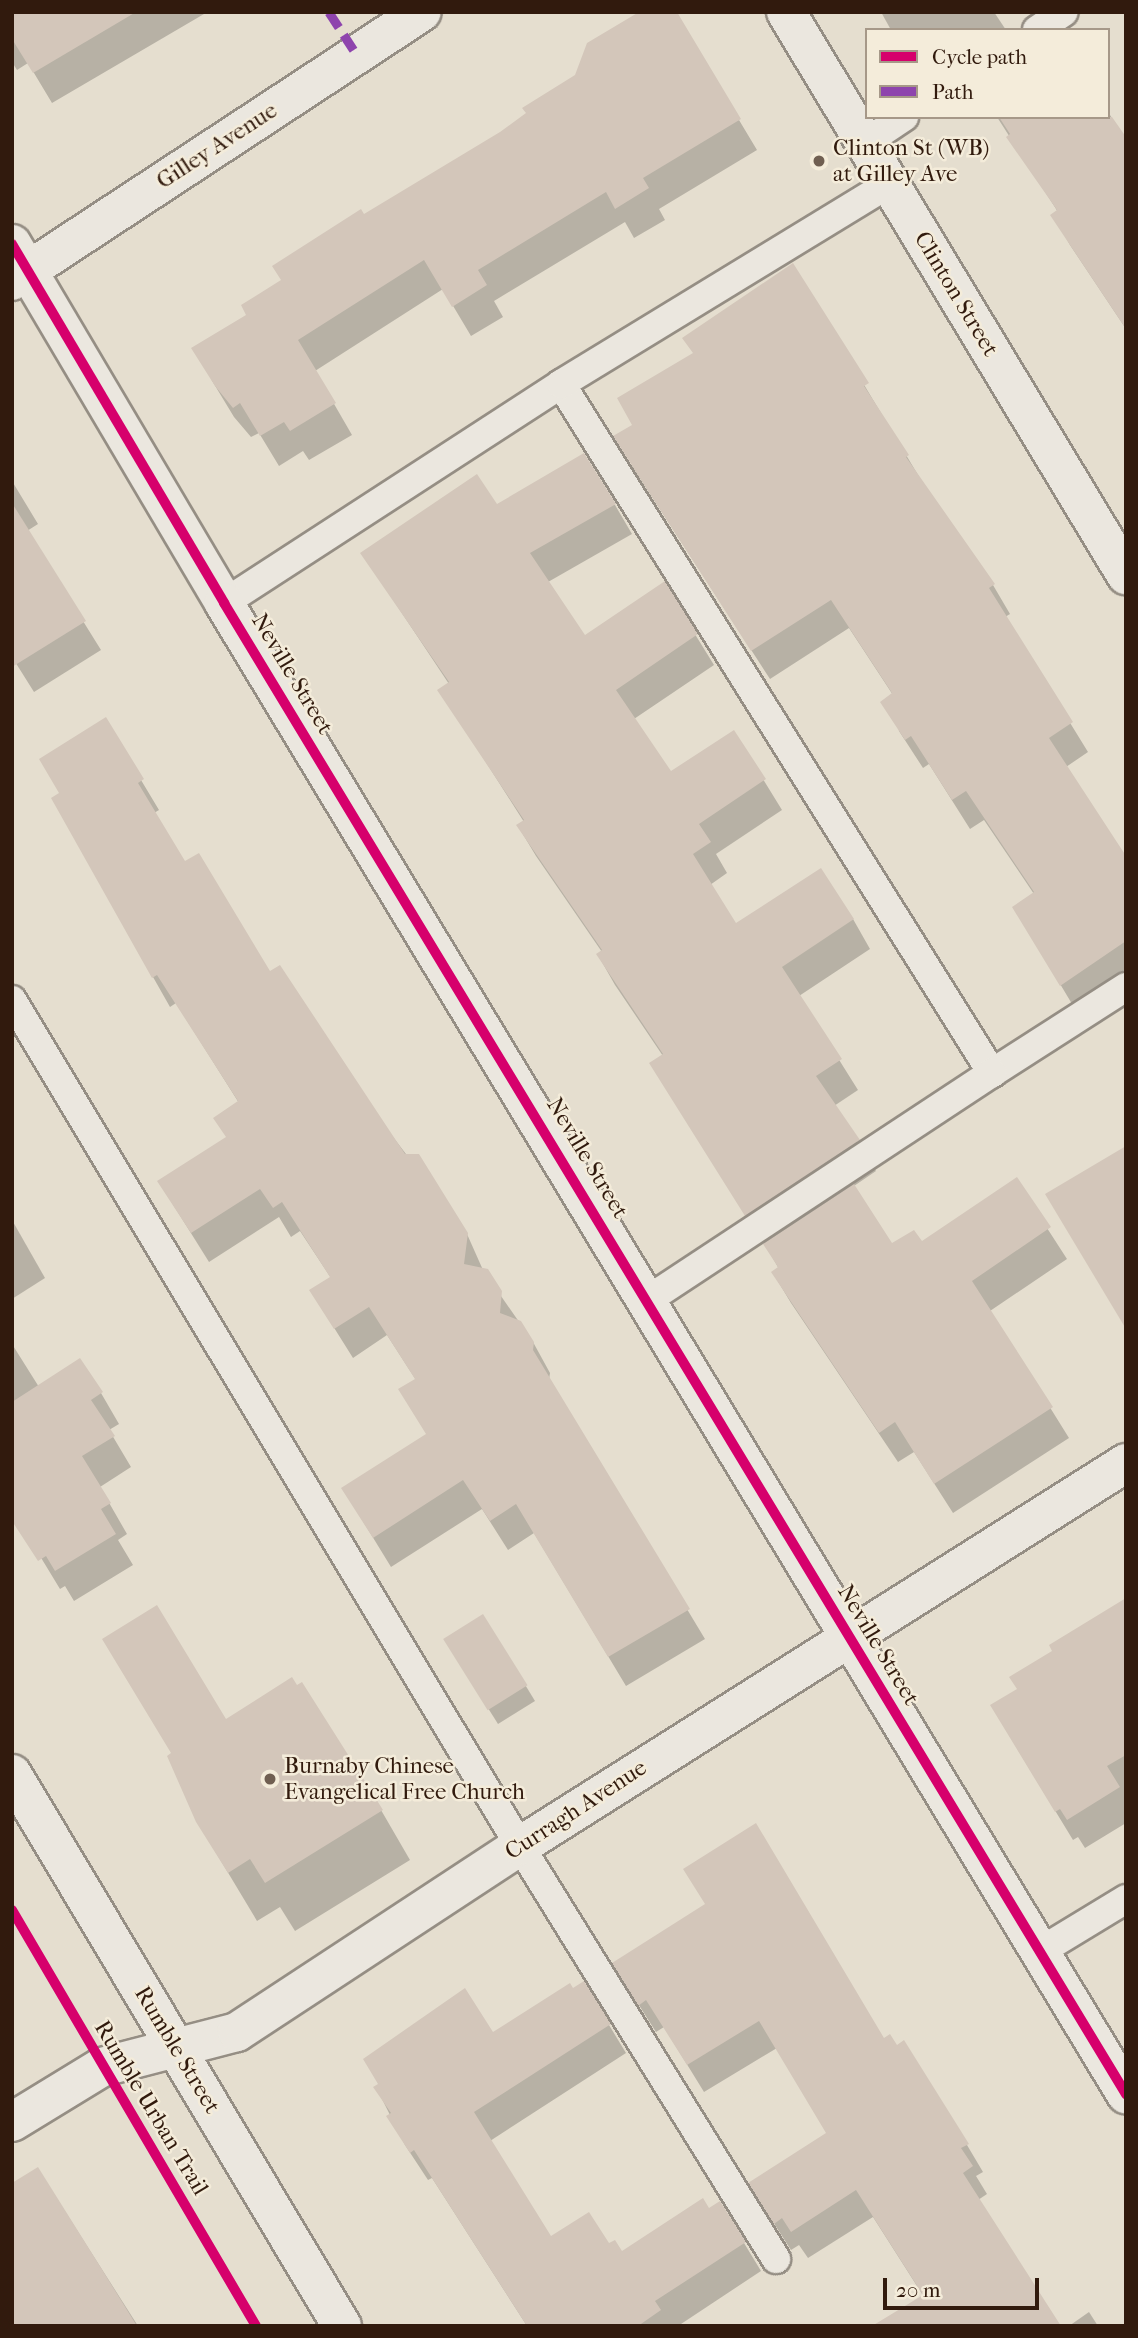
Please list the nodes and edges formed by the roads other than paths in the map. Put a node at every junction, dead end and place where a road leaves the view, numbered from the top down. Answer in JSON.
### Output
{"nodes":[{"id":1,"x":422,"y":12,"type":"edge"},
{"id":2,"x":786,"y":12,"type":"edge"},
{"id":3,"x":1064,"y":12,"type":"edge"},
{"id":4,"x":1040,"y":28,"type":"edge"},
{"id":5,"x":901,"y":119,"type":"edge"},
{"id":6,"x":865,"y":143,"type":"junction"},
{"id":7,"x":889,"y":184,"type":"junction"},
{"id":8,"x":18,"y":265,"type":"edge"},
{"id":9,"x":561,"y":384,"type":"junction"},
{"id":10,"x":1126,"y":575,"type":"edge"},
{"id":11,"x":224,"y":603,"type":"junction"},
{"id":12,"x":1126,"y":987,"type":"edge"},
{"id":13,"x":12,"y":1000,"type":"edge"},
{"id":14,"x":992,"y":1073,"type":"junction"},
{"id":15,"x":649,"y":1299,"type":"junction"},
{"id":16,"x":1126,"y":1463,"type":"edge"},
{"id":17,"x":848,"y":1637,"type":"junction"},
{"id":18,"x":12,"y":1774,"type":"edge"},
{"id":19,"x":520,"y":1846,"type":"junction"},
{"id":20,"x":1126,"y":1899,"type":"edge"},
{"id":21,"x":1039,"y":1952,"type":"junction"},
{"id":22,"x":176,"y":2047,"type":"junction"},
{"id":23,"x":1126,"y":2094,"type":"edge"},
{"id":24,"x":12,"y":2122,"type":"edge"},
{"id":25,"x":776,"y":2259,"type":"dead end"},
{"id":26,"x":342,"y":2326,"type":"edge"}],
"edges":[{"from":1,"to":8,"type":"street","name":"Gilley Avenue"},
{"from":2,"to":6,"type":"street","name":"Clinton Street"},
{"from":3,"to":4,"type":"lane"},
{"from":5,"to":6,"type":"lane"},
{"from":6,"to":7,"type":"street","name":"Clinton Street"},
{"from":7,"to":9,"type":"lane"},
{"from":7,"to":10,"type":"street","name":"Clinton Street"},
{"from":8,"to":11,"type":"street","name":"Neville Street"},
{"from":9,"to":11,"type":"lane"},
{"from":9,"to":14,"type":"lane"},
{"from":11,"to":15,"type":"street","name":"Neville Street"},
{"from":12,"to":14,"type":"lane"},
{"from":13,"to":19,"type":"lane"},
{"from":14,"to":15,"type":"lane"},
{"from":15,"to":17,"type":"street","name":"Neville Street"},
{"from":16,"to":17,"type":"street","name":"Curragh Avenue"},
{"from":17,"to":19,"type":"street","name":"Curragh Avenue"},
{"from":17,"to":21,"type":"street","name":"Neville Street"},
{"from":18,"to":22,"type":"street","name":"Rumble Street"},
{"from":19,"to":22,"type":"street","name":"Curragh Avenue"},
{"from":19,"to":25,"type":"lane"},
{"from":20,"to":21,"type":"lane"},
{"from":21,"to":23,"type":"street","name":"Neville Street"},
{"from":22,"to":24,"type":"street","name":"Curragh Avenue"},
{"from":22,"to":26,"type":"street","name":"Rumble Street"}]}
